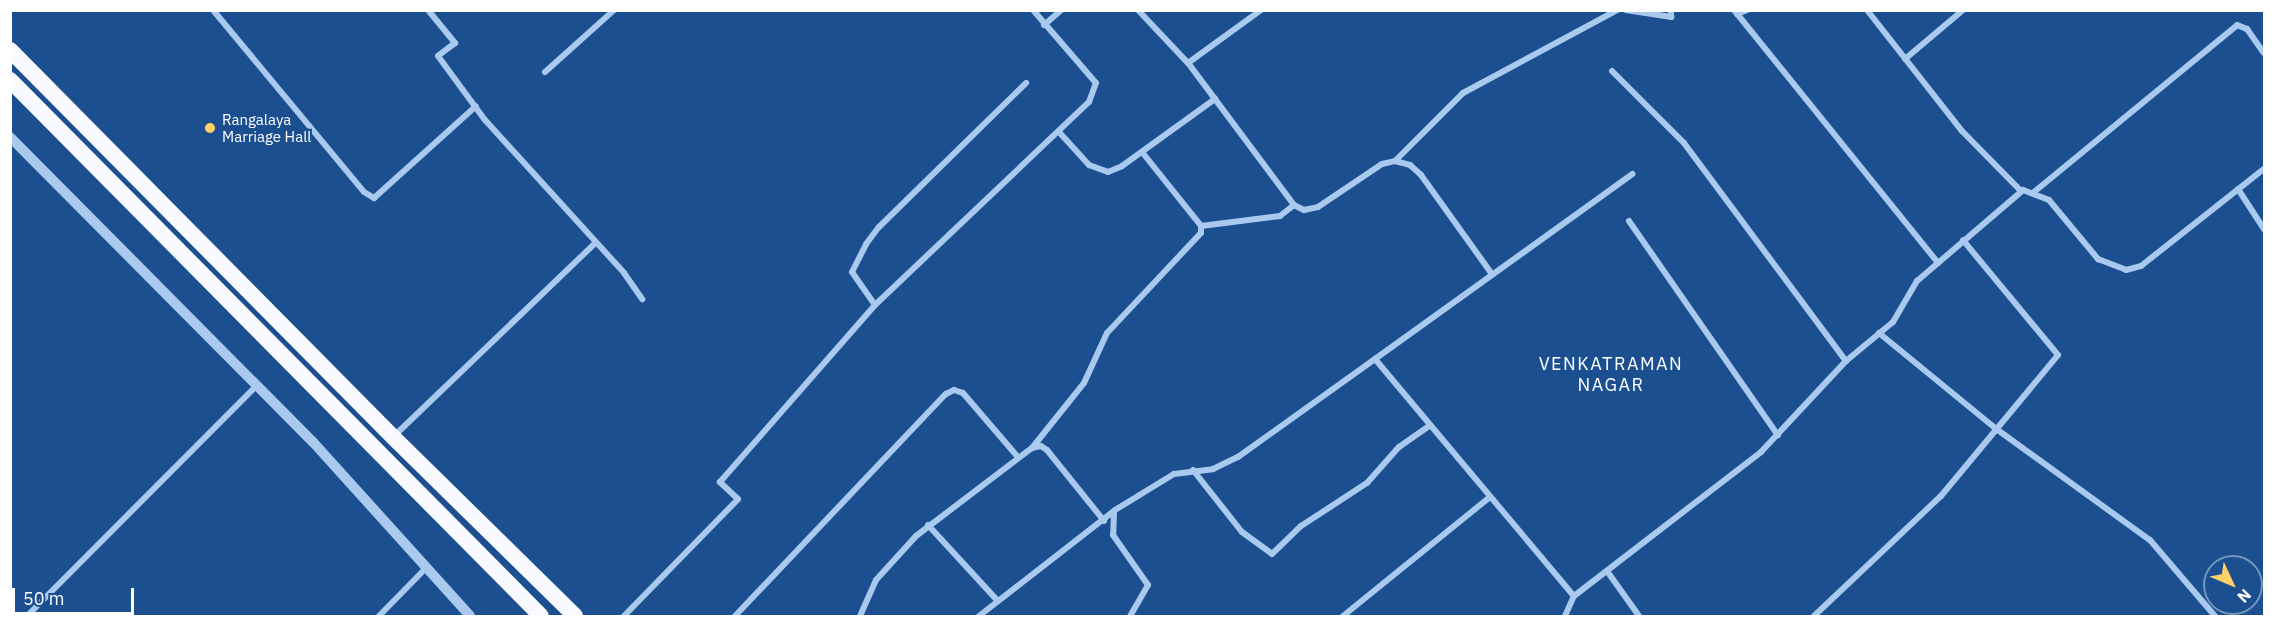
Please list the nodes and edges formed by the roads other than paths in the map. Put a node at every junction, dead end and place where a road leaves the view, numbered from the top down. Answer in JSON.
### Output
{"nodes":[{"id":1,"x":213,"y":10,"type":"edge"},
{"id":2,"x":428,"y":10,"type":"edge"},
{"id":3,"x":614,"y":10,"type":"edge"},
{"id":4,"x":1034,"y":10,"type":"edge"},
{"id":5,"x":1061,"y":10,"type":"edge"},
{"id":6,"x":1138,"y":10,"type":"edge"},
{"id":7,"x":1261,"y":10,"type":"edge"},
{"id":8,"x":1617,"y":10,"type":"edge"},
{"id":9,"x":1626,"y":10,"type":"edge"},
{"id":10,"x":1671,"y":10,"type":"edge"},
{"id":11,"x":1747,"y":10,"type":"edge"},
{"id":12,"x":1867,"y":10,"type":"edge"},
{"id":13,"x":1963,"y":10,"type":"edge"},
{"id":14,"x":1736,"y":12,"type":"edge"},
{"id":15,"x":1044,"y":25,"type":"junction"},
{"id":16,"x":10,"y":50,"type":"edge"},
{"id":17,"x":2265,"y":53,"type":"edge"},
{"id":18,"x":1905,"y":59,"type":"junction"},
{"id":19,"x":1188,"y":63,"type":"junction"},
{"id":20,"x":1612,"y":71,"type":"dead end"},
{"id":21,"x":545,"y":72,"type":"dead end"},
{"id":22,"x":10,"y":80,"type":"edge"},
{"id":23,"x":1026,"y":82,"type":"dead end"},
{"id":24,"x":1215,"y":99,"type":"junction"},
{"id":25,"x":476,"y":106,"type":"junction"},
{"id":26,"x":1059,"y":132,"type":"junction"},
{"id":27,"x":12,"y":138,"type":"edge"},
{"id":28,"x":1142,"y":152,"type":"junction"},
{"id":29,"x":1395,"y":161,"type":"junction"},
{"id":30,"x":2265,"y":169,"type":"edge"},
{"id":31,"x":1632,"y":174,"type":"dead end"},
{"id":32,"x":2238,"y":189,"type":"junction"},
{"id":33,"x":2021,"y":192,"type":"junction"},
{"id":34,"x":2034,"y":192,"type":"junction"},
{"id":35,"x":1294,"y":205,"type":"junction"},
{"id":36,"x":1629,"y":221,"type":"dead end"},
{"id":37,"x":1201,"y":226,"type":"junction"},
{"id":38,"x":2265,"y":228,"type":"edge"},
{"id":39,"x":1964,"y":240,"type":"junction"},
{"id":40,"x":594,"y":244,"type":"junction"},
{"id":41,"x":1938,"y":263,"type":"junction"},
{"id":42,"x":1492,"y":274,"type":"junction"},
{"id":43,"x":642,"y":299,"type":"dead end"},
{"id":44,"x":875,"y":305,"type":"junction"},
{"id":45,"x":1879,"y":333,"type":"junction"},
{"id":46,"x":1375,"y":359,"type":"junction"},
{"id":47,"x":1846,"y":360,"type":"junction"},
{"id":48,"x":257,"y":385,"type":"junction"},
{"id":49,"x":1430,"y":425,"type":"junction"},
{"id":50,"x":1995,"y":428,"type":"junction"},
{"id":51,"x":1778,"y":435,"type":"junction"},
{"id":52,"x":393,"y":437,"type":"junction"},
{"id":53,"x":1032,"y":448,"type":"junction"},
{"id":54,"x":1017,"y":456,"type":"junction"},
{"id":55,"x":1193,"y":471,"type":"junction"},
{"id":56,"x":1490,"y":496,"type":"junction"},
{"id":57,"x":1115,"y":510,"type":"junction"},
{"id":58,"x":1104,"y":521,"type":"junction"},
{"id":59,"x":928,"y":525,"type":"junction"},
{"id":60,"x":424,"y":570,"type":"junction"},
{"id":61,"x":1607,"y":571,"type":"junction"},
{"id":62,"x":1574,"y":596,"type":"junction"},
{"id":63,"x":996,"y":599,"type":"junction"},
{"id":64,"x":27,"y":616,"type":"edge"},
{"id":65,"x":379,"y":616,"type":"edge"},
{"id":66,"x":470,"y":616,"type":"edge"},
{"id":67,"x":541,"y":616,"type":"edge"},
{"id":68,"x":575,"y":616,"type":"edge"},
{"id":69,"x":624,"y":616,"type":"edge"},
{"id":70,"x":735,"y":616,"type":"edge"},
{"id":71,"x":860,"y":616,"type":"edge"},
{"id":72,"x":979,"y":616,"type":"edge"},
{"id":73,"x":1130,"y":616,"type":"edge"},
{"id":74,"x":1343,"y":616,"type":"edge"},
{"id":75,"x":1565,"y":616,"type":"edge"},
{"id":76,"x":1639,"y":616,"type":"edge"},
{"id":77,"x":1814,"y":616,"type":"edge"},
{"id":78,"x":2215,"y":616,"type":"edge"}],
"edges":[{"from":1,"to":25,"type":"street"},
{"from":2,"to":25,"type":"street"},
{"from":3,"to":21,"type":"street"},
{"from":4,"to":15,"type":"street"},
{"from":5,"to":15,"type":"street"},
{"from":6,"to":19,"type":"street"},
{"from":7,"to":19,"type":"street"},
{"from":8,"to":29,"type":"street"},
{"from":9,"to":10,"type":"street"},
{"from":11,"to":14,"type":"street"},
{"from":12,"to":18,"type":"street"},
{"from":13,"to":18,"type":"street"},
{"from":14,"to":41,"type":"street"},
{"from":15,"to":26,"type":"street"},
{"from":16,"to":52,"type":"highway"},
{"from":17,"to":34,"type":"street"},
{"from":18,"to":33,"type":"street"},
{"from":19,"to":24,"type":"street"},
{"from":20,"to":47,"type":"street"},
{"from":22,"to":67,"type":"highway"},
{"from":23,"to":44,"type":"street"},
{"from":24,"to":28,"type":"street"},
{"from":24,"to":35,"type":"street"},
{"from":25,"to":40,"type":"street"},
{"from":26,"to":28,"type":"street"},
{"from":26,"to":44,"type":"street"},
{"from":27,"to":48,"type":"street"},
{"from":28,"to":37,"type":"street"},
{"from":29,"to":35,"type":"street"},
{"from":29,"to":42,"type":"street"},
{"from":30,"to":32,"type":"street"},
{"from":31,"to":42,"type":"street"},
{"from":32,"to":34,"type":"street"},
{"from":32,"to":38,"type":"street"},
{"from":33,"to":34,"type":"street"},
{"from":33,"to":39,"type":"street"},
{"from":35,"to":37,"type":"street"},
{"from":36,"to":51,"type":"street"},
{"from":37,"to":53,"type":"street"},
{"from":39,"to":41,"type":"street"},
{"from":39,"to":50,"type":"street"},
{"from":40,"to":43,"type":"street"},
{"from":40,"to":52,"type":"street"},
{"from":41,"to":45,"type":"street"},
{"from":42,"to":46,"type":"street"},
{"from":44,"to":69,"type":"street"},
{"from":45,"to":47,"type":"street"},
{"from":45,"to":50,"type":"street"},
{"from":46,"to":49,"type":"street"},
{"from":46,"to":55,"type":"street"},
{"from":47,"to":51,"type":"street"},
{"from":48,"to":60,"type":"street"},
{"from":48,"to":64,"type":"street"},
{"from":49,"to":55,"type":"street"},
{"from":49,"to":56,"type":"street"},
{"from":50,"to":77,"type":"street"},
{"from":50,"to":78,"type":"street"},
{"from":51,"to":61,"type":"street"},
{"from":52,"to":68,"type":"highway"},
{"from":53,"to":54,"type":"street"},
{"from":53,"to":58,"type":"street"},
{"from":54,"to":59,"type":"street"},
{"from":54,"to":70,"type":"street"},
{"from":55,"to":57,"type":"street"},
{"from":56,"to":62,"type":"street"},
{"from":56,"to":74,"type":"street"},
{"from":57,"to":58,"type":"street"},
{"from":57,"to":73,"type":"street"},
{"from":58,"to":63,"type":"street"},
{"from":59,"to":63,"type":"street"},
{"from":59,"to":71,"type":"street"},
{"from":60,"to":65,"type":"street"},
{"from":60,"to":66,"type":"street"},
{"from":61,"to":62,"type":"street"},
{"from":61,"to":76,"type":"street"},
{"from":62,"to":75,"type":"street"},
{"from":63,"to":72,"type":"street"}]}
